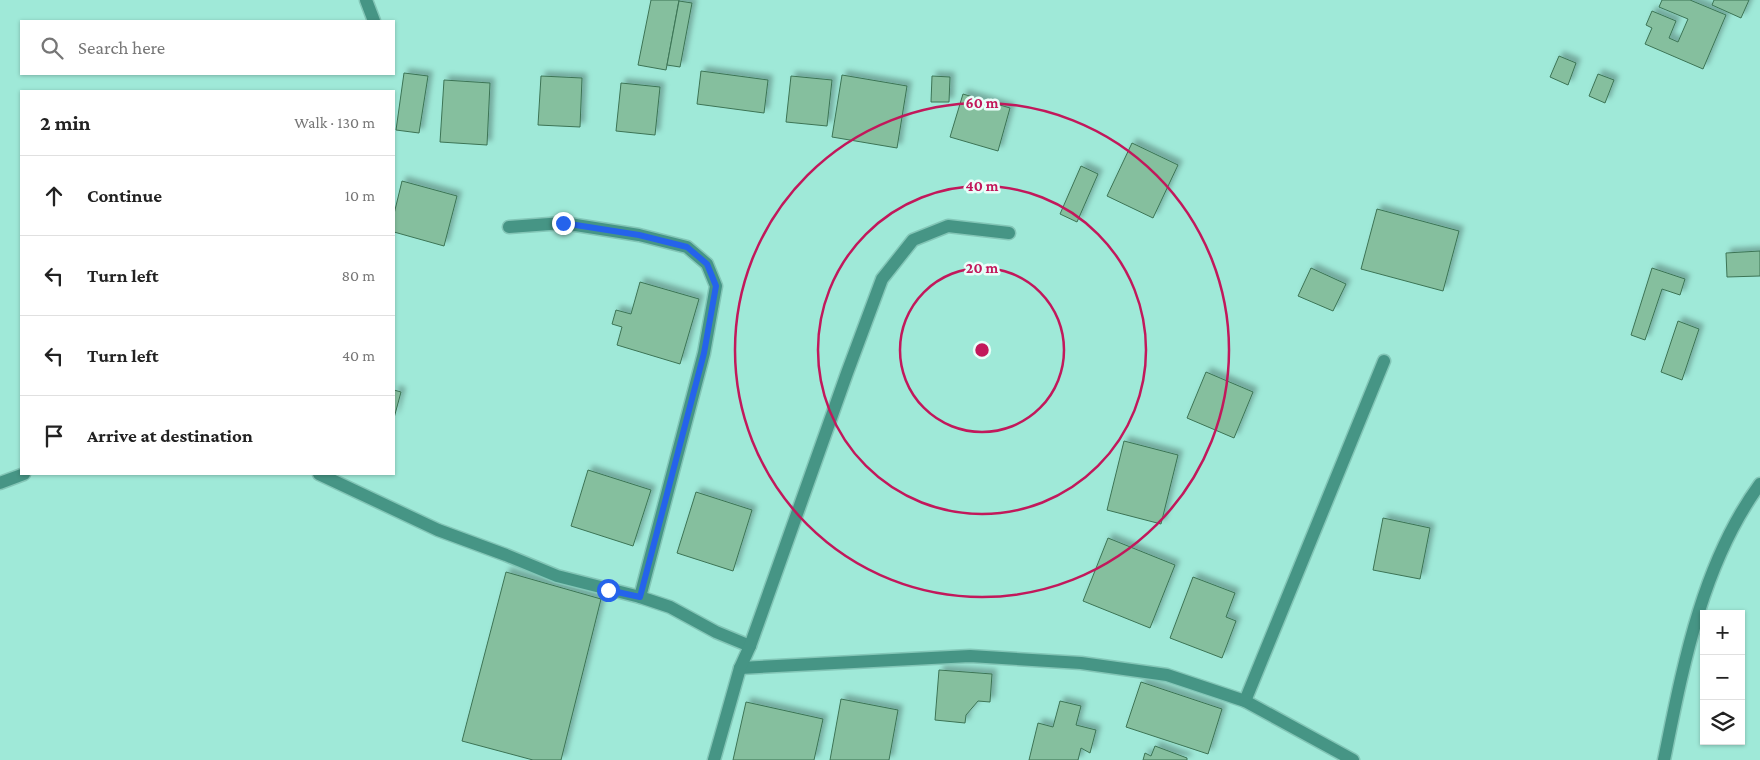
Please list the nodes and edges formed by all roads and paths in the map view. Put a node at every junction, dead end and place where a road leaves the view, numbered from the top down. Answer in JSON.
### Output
{"nodes":[{"id":1,"x":366,"y":0,"type":"edge"},
{"id":2,"x":374,"y":20,"type":"edge"},
{"id":3,"x":509,"y":227,"type":"dead end"},
{"id":4,"x":1009,"y":232,"type":"dead end"},
{"id":5,"x":1384,"y":361,"type":"dead end"},
{"id":6,"x":21,"y":475,"type":"edge"},
{"id":7,"x":321,"y":475,"type":"edge"},
{"id":8,"x":0,"y":483,"type":"edge"},
{"id":9,"x":1760,"y":484,"type":"edge"},
{"id":10,"x":640,"y":597,"type":"junction"},
{"id":11,"x":750,"y":646,"type":"junction"},
{"id":12,"x":740,"y":668,"type":"junction"},
{"id":13,"x":1245,"y":701,"type":"junction"},
{"id":14,"x":714,"y":760,"type":"edge"},
{"id":15,"x":1353,"y":760,"type":"edge"},
{"id":16,"x":1664,"y":760,"type":"edge"}],
"edges":[{"from":1,"to":2,"type":"street"},
{"from":3,"to":10,"type":"street"},
{"from":4,"to":11,"type":"street"},
{"from":5,"to":13,"type":"street"},
{"from":6,"to":8,"type":"street"},
{"from":7,"to":10,"type":"street"},
{"from":9,"to":16,"type":"street"},
{"from":10,"to":11,"type":"street"},
{"from":11,"to":12,"type":"street"},
{"from":12,"to":13,"type":"street"},
{"from":12,"to":14,"type":"street"},
{"from":13,"to":15,"type":"street"}]}
